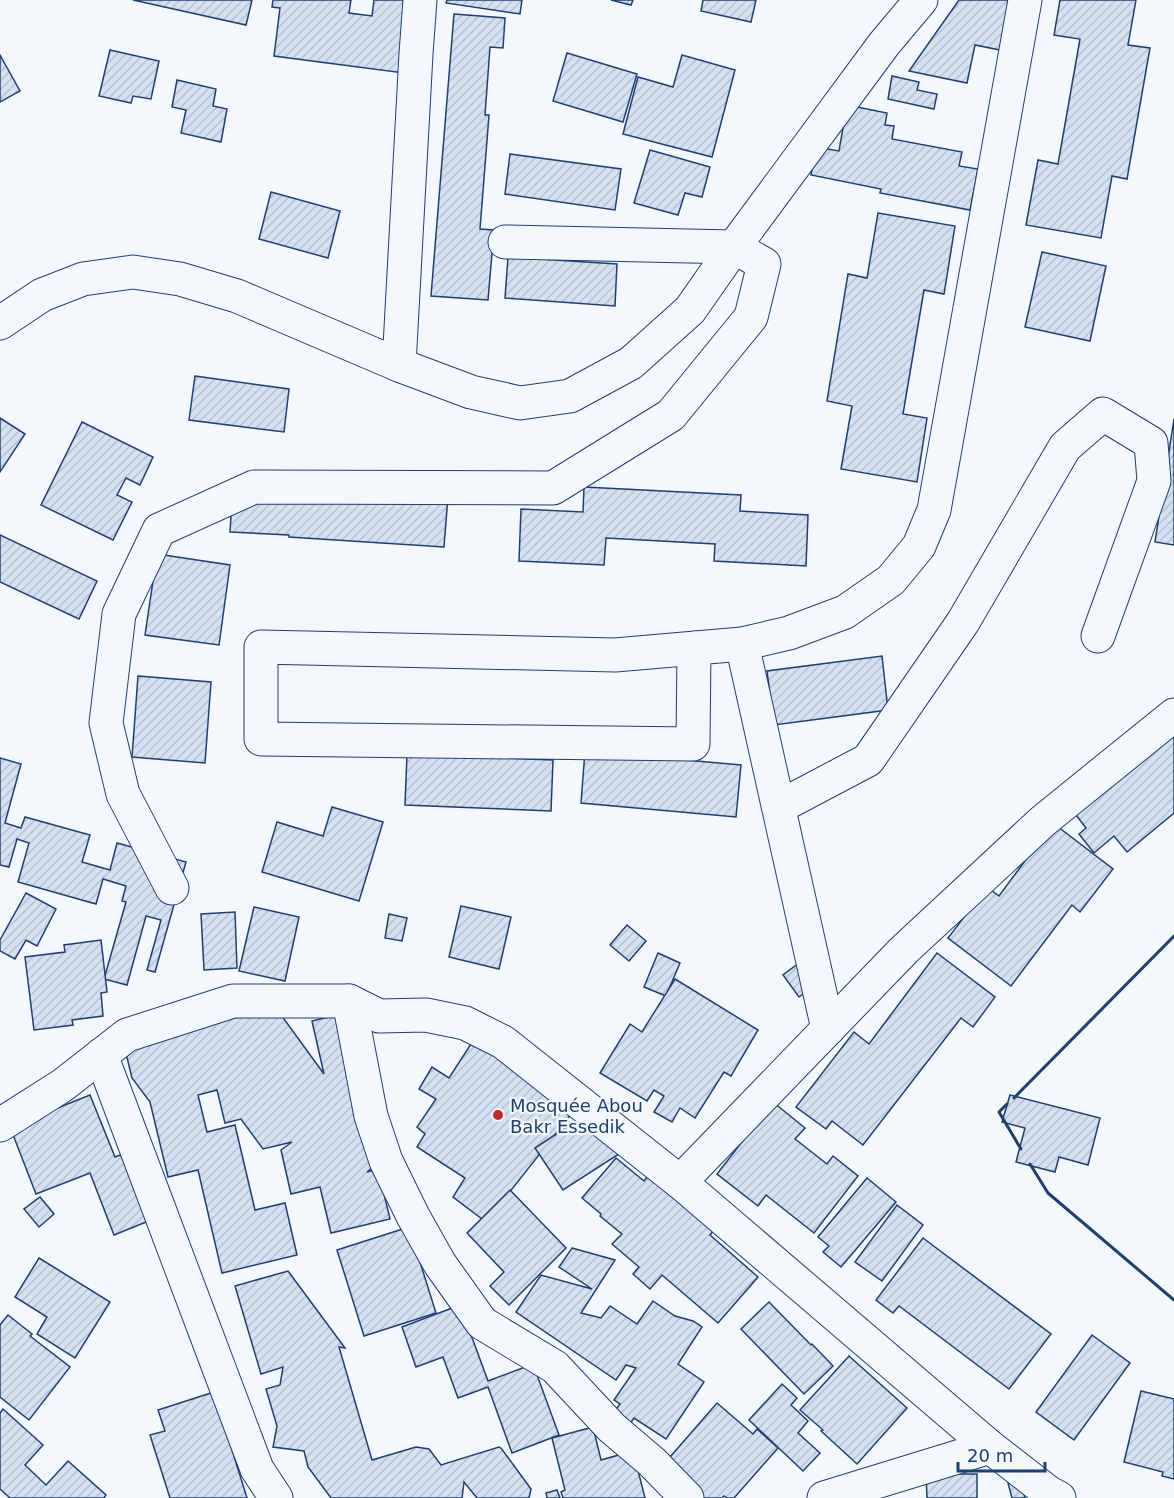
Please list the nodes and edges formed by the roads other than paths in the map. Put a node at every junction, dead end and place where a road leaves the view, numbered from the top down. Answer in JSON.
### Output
{"nodes":[{"id":1,"x":420,"y":0,"type":"edge"},
{"id":2,"x":921,"y":0,"type":"edge"},
{"id":3,"x":1025,"y":0,"type":"edge"},
{"id":4,"x":505,"y":242,"type":"dead end"},
{"id":5,"x":734,"y":247,"type":"junction"},
{"id":6,"x":0,"y":323,"type":"edge"},
{"id":7,"x":399,"y":365,"type":"junction"},
{"id":8,"x":1098,"y":636,"type":"dead end"},
{"id":9,"x":742,"y":644,"type":"junction"},
{"id":10,"x":694,"y":648,"type":"junction"},
{"id":11,"x":1174,"y":715,"type":"edge"},
{"id":12,"x":779,"y":807,"type":"junction"},
{"id":13,"x":172,"y":888,"type":"dead end"},
{"id":14,"x":349,"y":1001,"type":"junction"},
{"id":15,"x":828,"y":1029,"type":"junction"},
{"id":16,"x":100,"y":1055,"type":"junction"},
{"id":17,"x":0,"y":1125,"type":"edge"},
{"id":18,"x":680,"y":1182,"type":"junction"},
{"id":19,"x":990,"y":1447,"type":"junction"},
{"id":20,"x":276,"y":1498,"type":"edge"},
{"id":21,"x":687,"y":1498,"type":"edge"},
{"id":22,"x":824,"y":1498,"type":"edge"},
{"id":23,"x":1059,"y":1498,"type":"edge"}],
"edges":[{"from":1,"to":7,"type":"street"},
{"from":2,"to":5,"type":"street"},
{"from":3,"to":9,"type":"street"},
{"from":4,"to":5,"type":"street"},
{"from":5,"to":7,"type":"street"},
{"from":5,"to":13,"type":"street"},
{"from":6,"to":7,"type":"street"},
{"from":8,"to":12,"type":"street"},
{"from":9,"to":10,"type":"street"},
{"from":9,"to":12,"type":"street"},
{"from":10,"to":10,"type":"street"},
{"from":11,"to":15,"type":"street"},
{"from":12,"to":15,"type":"street"},
{"from":14,"to":16,"type":"street"},
{"from":14,"to":18,"type":"street"},
{"from":14,"to":21,"type":"street"},
{"from":15,"to":18,"type":"street"},
{"from":16,"to":17,"type":"street"},
{"from":16,"to":20,"type":"street"},
{"from":18,"to":19,"type":"street"},
{"from":19,"to":22,"type":"street"},
{"from":19,"to":23,"type":"street"}]}
